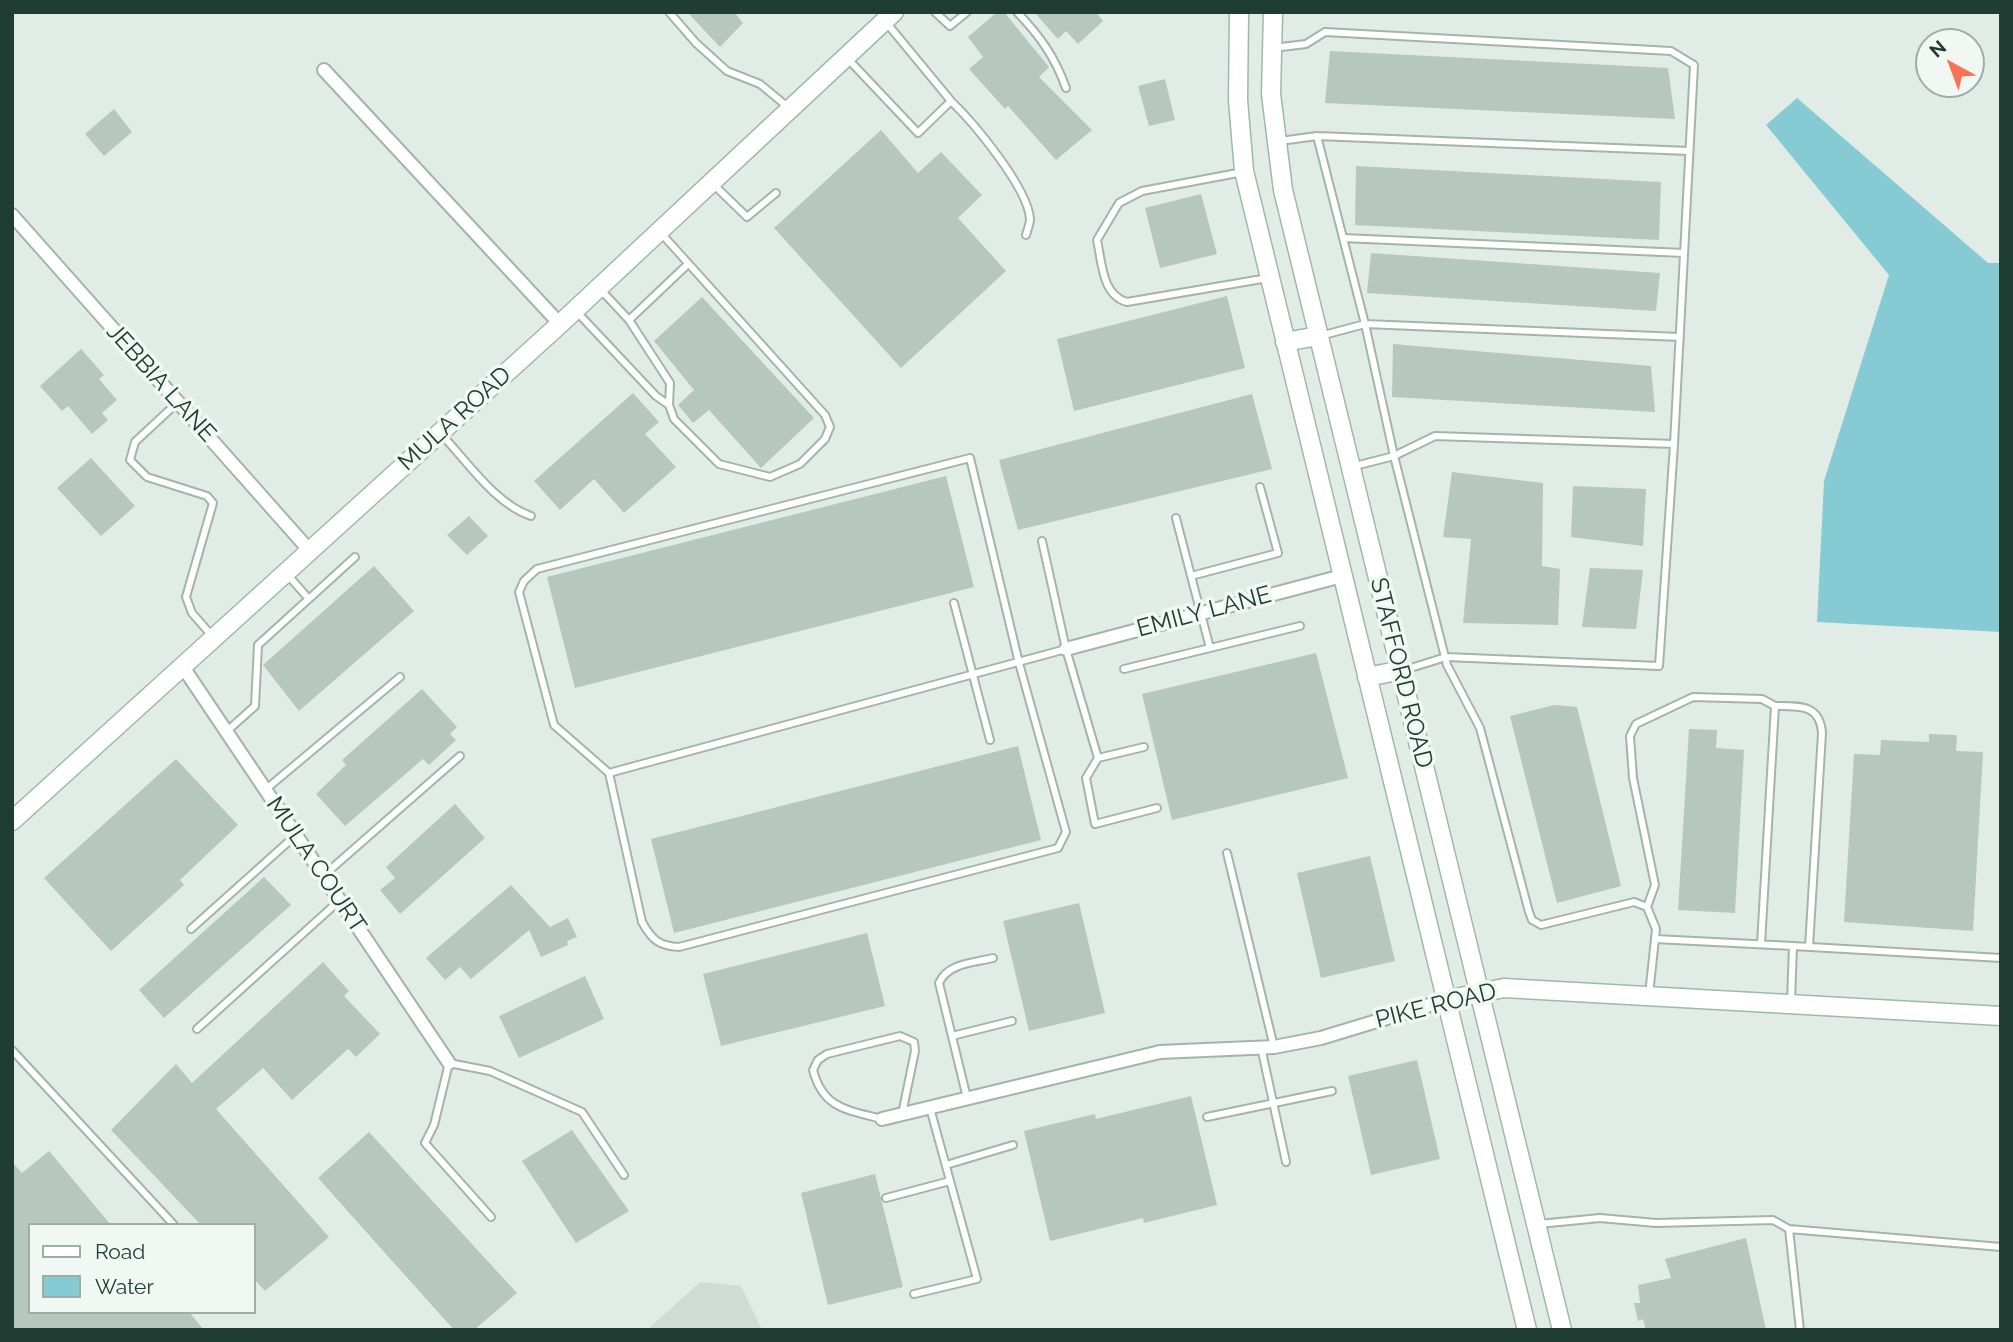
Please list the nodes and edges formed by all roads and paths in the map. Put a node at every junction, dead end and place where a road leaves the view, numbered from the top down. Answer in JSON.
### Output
{"nodes":[{"id":1,"x":668,"y":12,"type":"edge"},
{"id":2,"x":935,"y":12,"type":"edge"},
{"id":3,"x":967,"y":12,"type":"edge"},
{"id":4,"x":1017,"y":12,"type":"edge"},
{"id":5,"x":1239,"y":12,"type":"edge"},
{"id":6,"x":1273,"y":12,"type":"edge"},
{"id":7,"x":890,"y":16,"type":"edge"},
{"id":8,"x":1271,"y":49,"type":"junction"},
{"id":9,"x":846,"y":57,"type":"junction"},
{"id":10,"x":324,"y":70,"type":"dead end"},
{"id":11,"x":1066,"y":88,"type":"dead end"},
{"id":12,"x":951,"y":101,"type":"junction"},
{"id":13,"x":790,"y":109,"type":"junction"},
{"id":14,"x":1317,"y":136,"type":"junction"},
{"id":15,"x":1275,"y":142,"type":"junction"},
{"id":16,"x":1689,"y":151,"type":"junction"},
{"id":17,"x":1244,"y":171,"type":"junction"},
{"id":18,"x":711,"y":183,"type":"junction"},
{"id":19,"x":776,"y":193,"type":"dead end"},
{"id":20,"x":12,"y":215,"type":"edge"},
{"id":21,"x":659,"y":231,"type":"junction"},
{"id":22,"x":1026,"y":235,"type":"dead end"},
{"id":23,"x":1343,"y":238,"type":"junction"},
{"id":24,"x":1684,"y":253,"type":"junction"},
{"id":25,"x":688,"y":264,"type":"junction"},
{"id":26,"x":1270,"y":278,"type":"junction"},
{"id":27,"x":599,"y":287,"type":"junction"},
{"id":28,"x":574,"y":310,"type":"junction"},
{"id":29,"x":629,"y":320,"type":"junction"},
{"id":30,"x":559,"y":324,"type":"junction"},
{"id":31,"x":1365,"y":324,"type":"junction"},
{"id":32,"x":1318,"y":336,"type":"junction"},
{"id":33,"x":1679,"y":337,"type":"junction"},
{"id":34,"x":1285,"y":342,"type":"junction"},
{"id":35,"x":178,"y":402,"type":"junction"},
{"id":36,"x":669,"y":405,"type":"junction"},
{"id":37,"x":440,"y":432,"type":"junction"},
{"id":38,"x":1674,"y":444,"type":"junction"},
{"id":39,"x":1394,"y":456,"type":"junction"},
{"id":40,"x":1349,"y":468,"type":"junction"},
{"id":41,"x":1260,"y":487,"type":"dead end"},
{"id":42,"x":531,"y":516,"type":"dead end"},
{"id":43,"x":1176,"y":518,"type":"dead end"},
{"id":44,"x":1042,"y":541,"type":"dead end"},
{"id":45,"x":310,"y":551,"type":"junction"},
{"id":46,"x":355,"y":557,"type":"dead end"},
{"id":47,"x":286,"y":573,"type":"junction"},
{"id":48,"x":1191,"y":576,"type":"junction"},
{"id":49,"x":1342,"y":576,"type":"junction"},
{"id":50,"x":308,"y":598,"type":"junction"},
{"id":51,"x":954,"y":603,"type":"dead end"},
{"id":52,"x":1200,"y":612,"type":"junction"},
{"id":53,"x":1300,"y":626,"type":"dead end"},
{"id":54,"x":214,"y":639,"type":"junction"},
{"id":55,"x":1210,"y":648,"type":"junction"},
{"id":56,"x":1066,"y":649,"type":"junction"},
{"id":57,"x":1446,"y":657,"type":"junction"},
{"id":58,"x":1019,"y":663,"type":"junction"},
{"id":59,"x":183,"y":667,"type":"junction"},
{"id":60,"x":1124,"y":669,"type":"dead end"},
{"id":61,"x":1402,"y":670,"type":"junction"},
{"id":62,"x":972,"y":672,"type":"junction"},
{"id":63,"x":400,"y":677,"type":"dead end"},
{"id":64,"x":1367,"y":677,"type":"junction"},
{"id":65,"x":1775,"y":706,"type":"junction"},
{"id":66,"x":226,"y":732,"type":"junction"},
{"id":67,"x":990,"y":740,"type":"dead end"},
{"id":68,"x":1144,"y":747,"type":"dead end"},
{"id":69,"x":460,"y":756,"type":"dead end"},
{"id":70,"x":1098,"y":758,"type":"junction"},
{"id":71,"x":609,"y":773,"type":"junction"},
{"id":72,"x":265,"y":790,"type":"junction"},
{"id":73,"x":1157,"y":808,"type":"dead end"},
{"id":74,"x":12,"y":821,"type":"edge"},
{"id":75,"x":296,"y":835,"type":"junction"},
{"id":76,"x":1227,"y":853,"type":"dead end"},
{"id":77,"x":323,"y":876,"type":"junction"},
{"id":78,"x":340,"y":900,"type":"junction"},
{"id":79,"x":1647,"y":907,"type":"junction"},
{"id":80,"x":191,"y":929,"type":"dead end"},
{"id":81,"x":1655,"y":939,"type":"junction"},
{"id":82,"x":1761,"y":944,"type":"junction"},
{"id":83,"x":1793,"y":946,"type":"junction"},
{"id":84,"x":1809,"y":947,"type":"junction"},
{"id":85,"x":993,"y":958,"type":"dead end"},
{"id":86,"x":2001,"y":958,"type":"edge"},
{"id":87,"x":1479,"y":992,"type":"junction"},
{"id":88,"x":1649,"y":996,"type":"junction"},
{"id":89,"x":1446,"y":1000,"type":"junction"},
{"id":90,"x":1791,"y":1004,"type":"junction"},
{"id":91,"x":2001,"y":1016,"type":"edge"},
{"id":92,"x":1012,"y":1021,"type":"dead end"},
{"id":93,"x":197,"y":1029,"type":"dead end"},
{"id":94,"x":952,"y":1036,"type":"junction"},
{"id":95,"x":1261,"y":1047,"type":"junction"},
{"id":96,"x":1274,"y":1047,"type":"junction"},
{"id":97,"x":12,"y":1050,"type":"edge"},
{"id":98,"x":449,"y":1062,"type":"junction"},
{"id":99,"x":1332,"y":1091,"type":"dead end"},
{"id":100,"x":967,"y":1098,"type":"junction"},
{"id":101,"x":1273,"y":1102,"type":"junction"},
{"id":102,"x":930,"y":1108,"type":"junction"},
{"id":103,"x":902,"y":1115,"type":"junction"},
{"id":104,"x":1207,"y":1117,"type":"dead end"},
{"id":105,"x":882,"y":1119,"type":"joint"},
{"id":106,"x":1013,"y":1145,"type":"dead end"},
{"id":107,"x":1286,"y":1161,"type":"dead end"},
{"id":108,"x":946,"y":1165,"type":"junction"},
{"id":109,"x":624,"y":1175,"type":"dead end"},
{"id":110,"x":950,"y":1181,"type":"junction"},
{"id":111,"x":886,"y":1198,"type":"dead end"},
{"id":112,"x":491,"y":1217,"type":"dead end"},
{"id":113,"x":172,"y":1223,"type":"edge"},
{"id":114,"x":1536,"y":1224,"type":"junction"},
{"id":115,"x":1789,"y":1229,"type":"junction"},
{"id":116,"x":2001,"y":1247,"type":"edge"},
{"id":117,"x":914,"y":1294,"type":"dead end"},
{"id":118,"x":1527,"y":1330,"type":"edge"},
{"id":119,"x":1562,"y":1330,"type":"edge"},
{"id":120,"x":1800,"y":1330,"type":"edge"}],
"edges":[{"from":1,"to":13,"type":"lane"},
{"from":2,"to":3,"type":"lane"},
{"from":4,"to":11,"type":"lane"},
{"from":5,"to":17,"type":"main road","name":"STAFFORD ROAD"},
{"from":6,"to":8,"type":"main road","name":"STAFFORD ROAD"},
{"from":7,"to":9,"type":"main road","name":"MULA ROAD"},
{"from":7,"to":12,"type":"lane"},
{"from":8,"to":15,"type":"main road","name":"STAFFORD ROAD"},
{"from":8,"to":16,"type":"lane"},
{"from":9,"to":12,"type":"lane"},
{"from":9,"to":13,"type":"main road","name":"MULA ROAD"},
{"from":10,"to":30,"type":"street"},
{"from":12,"to":22,"type":"lane"},
{"from":13,"to":18,"type":"main road","name":"MULA ROAD"},
{"from":14,"to":15,"type":"lane"},
{"from":14,"to":16,"type":"lane"},
{"from":14,"to":23,"type":"lane"},
{"from":15,"to":32,"type":"main road","name":"STAFFORD ROAD"},
{"from":16,"to":24,"type":"lane"},
{"from":17,"to":26,"type":"main road","name":"STAFFORD ROAD"},
{"from":17,"to":26,"type":"lane"},
{"from":18,"to":19,"type":"lane"},
{"from":18,"to":21,"type":"main road","name":"MULA ROAD"},
{"from":20,"to":35,"type":"street","name":"JEBBIA LANE"},
{"from":21,"to":25,"type":"lane"},
{"from":21,"to":27,"type":"main road","name":"MULA ROAD"},
{"from":23,"to":24,"type":"lane"},
{"from":23,"to":31,"type":"lane"},
{"from":24,"to":33,"type":"lane"},
{"from":25,"to":29,"type":"lane"},
{"from":25,"to":36,"type":"lane"},
{"from":26,"to":34,"type":"main road","name":"STAFFORD ROAD"},
{"from":27,"to":28,"type":"main road","name":"MULA ROAD"},
{"from":27,"to":29,"type":"lane"},
{"from":28,"to":30,"type":"main road","name":"MULA ROAD"},
{"from":28,"to":36,"type":"lane"},
{"from":29,"to":36,"type":"lane"},
{"from":30,"to":37,"type":"main road","name":"MULA ROAD"},
{"from":31,"to":32,"type":"lane"},
{"from":31,"to":33,"type":"lane"},
{"from":31,"to":39,"type":"lane"},
{"from":32,"to":34,"type":"main road"},
{"from":32,"to":40,"type":"main road","name":"STAFFORD ROAD"},
{"from":33,"to":38,"type":"lane"},
{"from":34,"to":49,"type":"main road","name":"STAFFORD ROAD"},
{"from":35,"to":45,"type":"street","name":"JEBBIA LANE"},
{"from":35,"to":54,"type":"lane"},
{"from":37,"to":42,"type":"lane"},
{"from":37,"to":45,"type":"main road","name":"MULA ROAD"},
{"from":38,"to":39,"type":"lane"},
{"from":38,"to":57,"type":"lane"},
{"from":39,"to":40,"type":"lane"},
{"from":39,"to":57,"type":"lane"},
{"from":40,"to":61,"type":"main road","name":"STAFFORD ROAD"},
{"from":41,"to":48,"type":"lane"},
{"from":43,"to":48,"type":"lane"},
{"from":44,"to":56,"type":"lane"},
{"from":45,"to":47,"type":"main road","name":"MULA ROAD"},
{"from":46,"to":50,"type":"lane"},
{"from":47,"to":50,"type":"lane"},
{"from":47,"to":54,"type":"main road","name":"MULA ROAD"},
{"from":48,"to":52,"type":"lane"},
{"from":49,"to":52,"type":"street","name":"EMILY LANE"},
{"from":49,"to":64,"type":"main road","name":"STAFFORD ROAD"},
{"from":50,"to":66,"type":"lane"},
{"from":51,"to":62,"type":"lane"},
{"from":52,"to":55,"type":"lane"},
{"from":52,"to":56,"type":"street","name":"EMILY LANE"},
{"from":53,"to":55,"type":"lane"},
{"from":54,"to":59,"type":"main road","name":"MULA ROAD"},
{"from":55,"to":60,"type":"lane"},
{"from":56,"to":58,"type":"lane"},
{"from":56,"to":70,"type":"lane"},
{"from":57,"to":61,"type":"lane"},
{"from":57,"to":79,"type":"lane"},
{"from":58,"to":62,"type":"lane"},
{"from":58,"to":71,"type":"lane"},
{"from":58,"to":71,"type":"lane"},
{"from":59,"to":66,"type":"street","name":"MULA COURT"},
{"from":59,"to":74,"type":"main road","name":"MULA ROAD"},
{"from":61,"to":64,"type":"main road"},
{"from":61,"to":87,"type":"main road","name":"STAFFORD ROAD"},
{"from":62,"to":67,"type":"lane"},
{"from":62,"to":71,"type":"lane"},
{"from":63,"to":72,"type":"lane"},
{"from":64,"to":89,"type":"main road","name":"STAFFORD ROAD"},
{"from":65,"to":79,"type":"lane"},
{"from":65,"to":82,"type":"lane"},
{"from":65,"to":84,"type":"lane"},
{"from":66,"to":72,"type":"street","name":"MULA COURT"},
{"from":68,"to":70,"type":"lane"},
{"from":69,"to":77,"type":"lane"},
{"from":70,"to":73,"type":"lane"},
{"from":72,"to":75,"type":"street","name":"MULA COURT"},
{"from":75,"to":77,"type":"street","name":"MULA COURT"},
{"from":75,"to":80,"type":"lane"},
{"from":76,"to":96,"type":"lane"},
{"from":77,"to":78,"type":"street","name":"MULA COURT"},
{"from":78,"to":93,"type":"lane"},
{"from":78,"to":98,"type":"street","name":"MULA COURT"},
{"from":79,"to":81,"type":"lane"},
{"from":81,"to":82,"type":"lane"},
{"from":81,"to":88,"type":"lane"},
{"from":82,"to":83,"type":"lane"},
{"from":83,"to":84,"type":"lane"},
{"from":83,"to":90,"type":"lane"},
{"from":84,"to":86,"type":"lane"},
{"from":85,"to":94,"type":"lane"},
{"from":87,"to":88,"type":"main road","name":"PIKE ROAD"},
{"from":87,"to":89,"type":"main road","name":"PIKE ROAD"},
{"from":87,"to":114,"type":"main road","name":"STAFFORD ROAD"},
{"from":88,"to":90,"type":"main road","name":"PIKE ROAD"},
{"from":89,"to":96,"type":"street","name":"PIKE ROAD"},
{"from":89,"to":118,"type":"main road","name":"STAFFORD ROAD"},
{"from":90,"to":91,"type":"main road","name":"PIKE ROAD"},
{"from":92,"to":94,"type":"lane"},
{"from":94,"to":100,"type":"lane"},
{"from":95,"to":96,"type":"street","name":"PIKE ROAD"},
{"from":95,"to":100,"type":"street","name":"PIKE ROAD"},
{"from":95,"to":101,"type":"lane"},
{"from":97,"to":113,"type":"lane"},
{"from":98,"to":109,"type":"lane"},
{"from":98,"to":112,"type":"lane"},
{"from":99,"to":101,"type":"lane"},
{"from":100,"to":102,"type":"street","name":"PIKE ROAD"},
{"from":101,"to":104,"type":"lane"},
{"from":101,"to":107,"type":"lane"},
{"from":102,"to":103,"type":"street","name":"PIKE ROAD"},
{"from":102,"to":108,"type":"lane"},
{"from":103,"to":105,"type":"street","name":"PIKE ROAD"},
{"from":103,"to":105,"type":"lane"},
{"from":106,"to":108,"type":"lane"},
{"from":108,"to":110,"type":"lane"},
{"from":110,"to":111,"type":"lane"},
{"from":110,"to":117,"type":"lane"},
{"from":114,"to":115,"type":"lane"},
{"from":114,"to":119,"type":"main road","name":"STAFFORD ROAD"},
{"from":115,"to":116,"type":"lane"},
{"from":115,"to":120,"type":"lane"}]}
